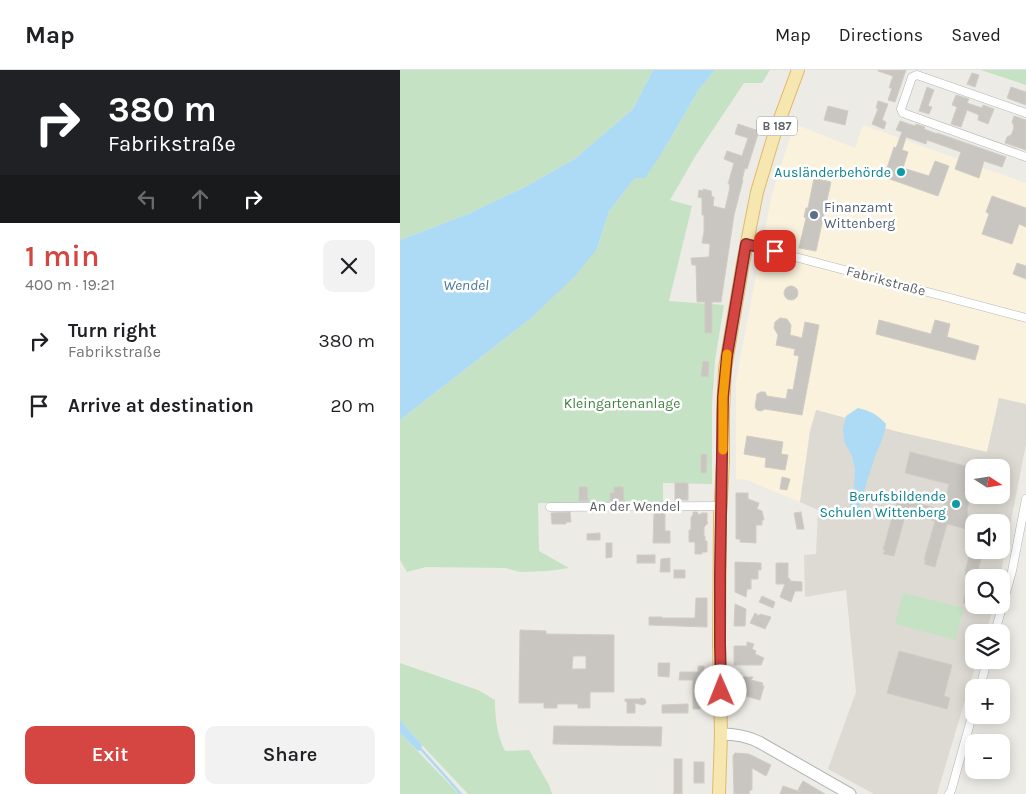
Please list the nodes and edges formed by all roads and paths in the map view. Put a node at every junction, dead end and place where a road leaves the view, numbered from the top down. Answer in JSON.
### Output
{"nodes":[{"id":1,"x":798,"y":70,"type":"edge"},
{"id":2,"x":1026,"y":113,"type":"edge"},
{"id":3,"x":1026,"y":157,"type":"edge"},
{"id":4,"x":746,"y":244,"type":"junction"},
{"id":5,"x":1026,"y":318,"type":"edge"},
{"id":6,"x":1026,"y":499,"type":"edge"},
{"id":7,"x":721,"y":506,"type":"junction"},
{"id":8,"x":550,"y":507,"type":"dead end"},
{"id":9,"x":997,"y":624,"type":"edge"},
{"id":10,"x":970,"y":724,"type":"edge"},
{"id":11,"x":721,"y":734,"type":"junction"},
{"id":12,"x":951,"y":793,"type":"edge"},
{"id":13,"x":719,"y":794,"type":"edge"},
{"id":14,"x":850,"y":794,"type":"edge"}],
"edges":[{"from":1,"to":4,"type":"main road","number":"B 187"},
{"from":2,"to":3,"type":"street"},
{"from":4,"to":5,"type":"street","name":"Fabrikstraße"},
{"from":4,"to":7,"type":"main road","number":"B 187"},
{"from":6,"to":9,"type":"street"},
{"from":7,"to":8,"type":"street","name":"An der Wendel"},
{"from":7,"to":11,"type":"main road","number":"B 187"},
{"from":10,"to":12,"type":"street"},
{"from":11,"to":13,"type":"main road","number":"B 187"},
{"from":11,"to":14,"type":"main road"}]}
